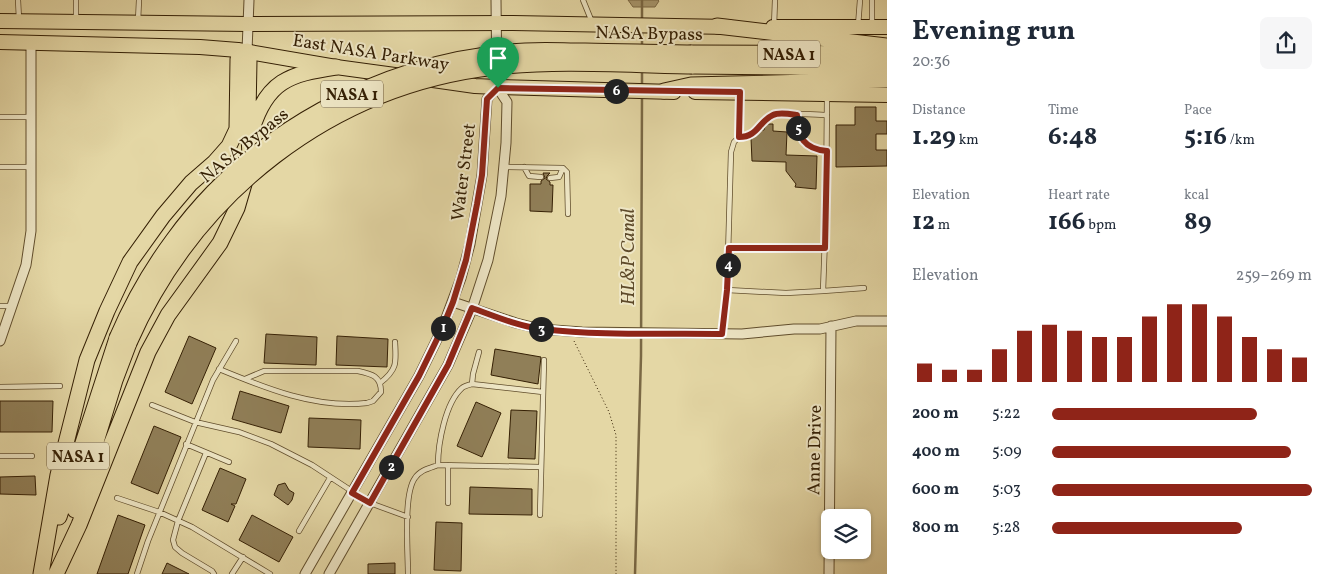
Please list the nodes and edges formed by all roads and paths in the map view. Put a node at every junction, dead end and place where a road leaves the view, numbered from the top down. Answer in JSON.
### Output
{"nodes":[{"id":1,"x":18,"y":0,"type":"edge"},
{"id":2,"x":76,"y":0,"type":"edge"},
{"id":3,"x":139,"y":0,"type":"edge"},
{"id":4,"x":249,"y":0,"type":"edge"},
{"id":5,"x":496,"y":0,"type":"edge"},
{"id":6,"x":583,"y":0,"type":"edge"},
{"id":7,"x":775,"y":0,"type":"edge"},
{"id":8,"x":860,"y":0,"type":"edge"},
{"id":9,"x":872,"y":0,"type":"edge"},
{"id":10,"x":0,"y":21,"type":"edge"},
{"id":11,"x":19,"y":21,"type":"junction"},
{"id":12,"x":48,"y":21,"type":"junction"},
{"id":13,"x":76,"y":22,"type":"junction"},
{"id":14,"x":138,"y":22,"type":"junction"},
{"id":15,"x":496,"y":23,"type":"junction"},
{"id":16,"x":248,"y":24,"type":"junction"},
{"id":17,"x":593,"y":24,"type":"junction"},
{"id":18,"x":717,"y":26,"type":"junction"},
{"id":19,"x":858,"y":26,"type":"junction"},
{"id":20,"x":872,"y":26,"type":"junction"},
{"id":21,"x":887,"y":27,"type":"edge"},
{"id":22,"x":774,"y":28,"type":"junction"},
{"id":23,"x":0,"y":42,"type":"edge"},
{"id":24,"x":31,"y":43,"type":"junction"},
{"id":25,"x":49,"y":43,"type":"junction"},
{"id":26,"x":887,"y":46,"type":"edge"},
{"id":27,"x":246,"y":51,"type":"junction"},
{"id":28,"x":887,"y":54,"type":"edge"},
{"id":29,"x":691,"y":60,"type":"junction"},
{"id":30,"x":336,"y":67,"type":"junction"},
{"id":31,"x":887,"y":68,"type":"edge"},
{"id":32,"x":887,"y":80,"type":"edge"},
{"id":33,"x":498,"y":88,"type":"junction"},
{"id":34,"x":664,"y":91,"type":"junction"},
{"id":35,"x":740,"y":92,"type":"junction"},
{"id":36,"x":827,"y":93,"type":"junction"},
{"id":37,"x":887,"y":94,"type":"edge"},
{"id":38,"x":797,"y":115,"type":"junction"},
{"id":39,"x":827,"y":115,"type":"junction"},
{"id":40,"x":0,"y":117,"type":"edge"},
{"id":41,"x":31,"y":117,"type":"junction"},
{"id":42,"x":739,"y":137,"type":"junction"},
{"id":43,"x":249,"y":140,"type":"junction"},
{"id":44,"x":827,"y":151,"type":"junction"},
{"id":45,"x":31,"y":167,"type":"junction"},
{"id":46,"x":504,"y":167,"type":"junction"},
{"id":47,"x":524,"y":167,"type":"junction"},
{"id":48,"x":0,"y":168,"type":"edge"},
{"id":49,"x":563,"y":168,"type":"junction"},
{"id":50,"x":541,"y":177,"type":"dead end"},
{"id":51,"x":550,"y":178,"type":"dead end"},
{"id":52,"x":568,"y":214,"type":"dead end"},
{"id":53,"x":729,"y":248,"type":"junction"},
{"id":54,"x":825,"y":248,"type":"junction"},
{"id":55,"x":864,"y":288,"type":"dead end"},
{"id":56,"x":727,"y":290,"type":"junction"},
{"id":57,"x":823,"y":291,"type":"junction"},
{"id":58,"x":453,"y":302,"type":"junction"},
{"id":59,"x":0,"y":306,"type":"edge"},
{"id":60,"x":13,"y":306,"type":"junction"},
{"id":61,"x":472,"y":308,"type":"junction"},
{"id":62,"x":887,"y":322,"type":"edge"},
{"id":63,"x":831,"y":326,"type":"junction"},
{"id":64,"x":570,"y":331,"type":"junction"},
{"id":65,"x":722,"y":334,"type":"junction"},
{"id":66,"x":0,"y":341,"type":"edge"},
{"id":67,"x":123,"y":341,"type":"junction"},
{"id":68,"x":236,"y":341,"type":"dead end"},
{"id":69,"x":395,"y":342,"type":"dead end"},
{"id":70,"x":479,"y":352,"type":"dead end"},
{"id":71,"x":544,"y":360,"type":"dead end"},
{"id":72,"x":219,"y":368,"type":"junction"},
{"id":73,"x":245,"y":379,"type":"junction"},
{"id":74,"x":380,"y":382,"type":"junction"},
{"id":75,"x":472,"y":384,"type":"junction"},
{"id":76,"x":60,"y":386,"type":"dead end"},
{"id":77,"x":0,"y":387,"type":"edge"},
{"id":78,"x":543,"y":392,"type":"junction"},
{"id":79,"x":152,"y":405,"type":"dead end"},
{"id":80,"x":195,"y":422,"type":"junction"},
{"id":81,"x":186,"y":444,"type":"junction"},
{"id":82,"x":206,"y":453,"type":"junction"},
{"id":83,"x":0,"y":456,"type":"edge"},
{"id":84,"x":32,"y":456,"type":"dead end"},
{"id":85,"x":229,"y":462,"type":"dead end"},
{"id":86,"x":438,"y":465,"type":"junction"},
{"id":87,"x":448,"y":465,"type":"junction"},
{"id":88,"x":540,"y":467,"type":"junction"},
{"id":89,"x":330,"y":478,"type":"junction"},
{"id":90,"x":352,"y":493,"type":"junction"},
{"id":91,"x":117,"y":498,"type":"dead end"},
{"id":92,"x":370,"y":503,"type":"junction"},
{"id":93,"x":448,"y":503,"type":"dead end"},
{"id":94,"x":159,"y":512,"type":"junction"},
{"id":95,"x":540,"y":515,"type":"dead end"},
{"id":96,"x":408,"y":517,"type":"junction"},
{"id":97,"x":178,"y":521,"type":"junction"},
{"id":98,"x":299,"y":531,"type":"dead end"},
{"id":99,"x":243,"y":557,"type":"junction"},
{"id":100,"x":41,"y":574,"type":"edge"},
{"id":101,"x":56,"y":574,"type":"edge"},
{"id":102,"x":137,"y":574,"type":"edge"},
{"id":103,"x":214,"y":574,"type":"edge"},
{"id":104,"x":232,"y":574,"type":"edge"},
{"id":105,"x":270,"y":574,"type":"edge"},
{"id":106,"x":305,"y":574,"type":"edge"},
{"id":107,"x":329,"y":574,"type":"edge"},
{"id":108,"x":408,"y":574,"type":"edge"},
{"id":109,"x":616,"y":574,"type":"edge"},
{"id":110,"x":829,"y":574,"type":"edge"}],
"edges":[{"from":1,"to":11,"type":"lane"},
{"from":2,"to":13,"type":"lane"},
{"from":3,"to":14,"type":"lane"},
{"from":4,"to":16,"type":"street"},
{"from":5,"to":15,"type":"street"},
{"from":6,"to":17,"type":"lane"},
{"from":7,"to":22,"type":"lane"},
{"from":8,"to":19,"type":"lane"},
{"from":9,"to":20,"type":"lane"},
{"from":10,"to":11,"type":"main road","name":"East NASA Parkway"},
{"from":11,"to":12,"type":"main road","name":"East NASA Parkway"},
{"from":12,"to":13,"type":"main road","name":"East NASA Parkway"},
{"from":12,"to":25,"type":"main road"},
{"from":13,"to":14,"type":"main road","name":"East NASA Parkway"},
{"from":14,"to":16,"type":"main road","name":"East NASA Parkway"},
{"from":15,"to":16,"type":"main road","name":"East NASA Parkway"},
{"from":15,"to":17,"type":"main road","name":"East NASA Parkway"},
{"from":15,"to":33,"type":"street"},
{"from":16,"to":27,"type":"street"},
{"from":17,"to":18,"type":"main road","name":"East NASA Parkway"},
{"from":18,"to":22,"type":"main road","name":"East NASA Parkway"},
{"from":18,"to":26,"type":"highway"},
{"from":19,"to":20,"type":"main road","name":"East NASA Parkway"},
{"from":19,"to":22,"type":"main road","name":"East NASA Parkway"},
{"from":20,"to":21,"type":"main road","name":"East NASA Parkway"},
{"from":23,"to":24,"type":"main road","name":"East NASA Parkway"},
{"from":24,"to":25,"type":"main road","name":"East NASA Parkway"},
{"from":24,"to":41,"type":"street"},
{"from":25,"to":27,"type":"main road","name":"East NASA Parkway"},
{"from":27,"to":30,"type":"main road","name":"East NASA Parkway"},
{"from":27,"to":43,"type":"highway"},
{"from":27,"to":100,"type":"highway"},
{"from":28,"to":29,"type":"highway","name":"NASA Bypass","number":"NASA 1"},
{"from":29,"to":31,"type":"highway","name":"NASA Bypass","number":"NASA 1"},
{"from":29,"to":67,"type":"highway","name":"NASA Bypass","number":"NASA 1","bridge":true},
{"from":30,"to":33,"type":"main road","name":"East NASA Parkway"},
{"from":30,"to":43,"type":"highway"},
{"from":32,"to":34,"type":"highway"},
{"from":33,"to":34,"type":"main road","name":"East NASA Parkway"},
{"from":33,"to":46,"type":"street"},
{"from":33,"to":58,"type":"street","name":"Water Street"},
{"from":34,"to":35,"type":"main road","name":"East NASA Parkway"},
{"from":35,"to":36,"type":"main road","name":"East NASA Parkway"},
{"from":35,"to":42,"type":"lane"},
{"from":36,"to":37,"type":"main road","name":"East NASA Parkway"},
{"from":36,"to":39,"type":"lane"},
{"from":38,"to":39,"type":"lane"},
{"from":38,"to":42,"type":"lane"},
{"from":38,"to":44,"type":"lane"},
{"from":39,"to":44,"type":"lane"},
{"from":40,"to":41,"type":"lane"},
{"from":41,"to":45,"type":"street"},
{"from":42,"to":53,"type":"lane"},
{"from":43,"to":101,"type":"highway"},
{"from":44,"to":54,"type":"lane"},
{"from":45,"to":48,"type":"lane"},
{"from":45,"to":60,"type":"street"},
{"from":46,"to":47,"type":"lane"},
{"from":46,"to":61,"type":"street"},
{"from":47,"to":49,"type":"lane"},
{"from":47,"to":50,"type":"lane"},
{"from":49,"to":51,"type":"lane"},
{"from":49,"to":52,"type":"lane"},
{"from":53,"to":54,"type":"lane"},
{"from":53,"to":56,"type":"lane"},
{"from":54,"to":57,"type":"lane"},
{"from":55,"to":57,"type":"lane"},
{"from":56,"to":57,"type":"lane"},
{"from":56,"to":65,"type":"lane"},
{"from":58,"to":61,"type":"street"},
{"from":58,"to":90,"type":"street","name":"Water Street"},
{"from":59,"to":60,"type":"lane"},
{"from":60,"to":66,"type":"street"},
{"from":61,"to":64,"type":"street"},
{"from":61,"to":92,"type":"street"},
{"from":62,"to":63,"type":"street"},
{"from":63,"to":65,"type":"street"},
{"from":63,"to":110,"type":"street","name":"Anne Drive"},
{"from":64,"to":65,"type":"street"},
{"from":64,"to":109,"type":"path"},
{"from":67,"to":100,"type":"highway","name":"NASA Bypass","number":"NASA 1"},
{"from":67,"to":101,"type":"highway","name":"NASA Bypass","number":"NASA 1"},
{"from":68,"to":72,"type":"lane"},
{"from":69,"to":74,"type":"lane"},
{"from":70,"to":75,"type":"lane"},
{"from":71,"to":78,"type":"lane"},
{"from":72,"to":73,"type":"lane"},
{"from":72,"to":80,"type":"lane"},
{"from":73,"to":74,"type":"lane"},
{"from":73,"to":74,"type":"lane"},
{"from":75,"to":78,"type":"lane"},
{"from":75,"to":86,"type":"lane"},
{"from":76,"to":77,"type":"lane"},
{"from":78,"to":88,"type":"lane"},
{"from":79,"to":80,"type":"lane"},
{"from":80,"to":81,"type":"lane"},
{"from":80,"to":89,"type":"lane"},
{"from":81,"to":82,"type":"lane"},
{"from":81,"to":94,"type":"lane"},
{"from":82,"to":85,"type":"lane"},
{"from":82,"to":97,"type":"lane"},
{"from":83,"to":84,"type":"lane"},
{"from":86,"to":87,"type":"lane"},
{"from":86,"to":96,"type":"lane"},
{"from":87,"to":88,"type":"lane"},
{"from":87,"to":93,"type":"lane"},
{"from":88,"to":95,"type":"lane"},
{"from":89,"to":90,"type":"lane"},
{"from":89,"to":98,"type":"lane"},
{"from":90,"to":92,"type":"lane"},
{"from":90,"to":106,"type":"street","name":"Water Street"},
{"from":91,"to":94,"type":"lane"},
{"from":92,"to":96,"type":"lane"},
{"from":92,"to":107,"type":"street"},
{"from":94,"to":97,"type":"lane"},
{"from":94,"to":102,"type":"lane"},
{"from":96,"to":108,"type":"lane"},
{"from":97,"to":99,"type":"lane"},
{"from":97,"to":103,"type":"lane"},
{"from":99,"to":104,"type":"lane"},
{"from":99,"to":105,"type":"lane"}]}
